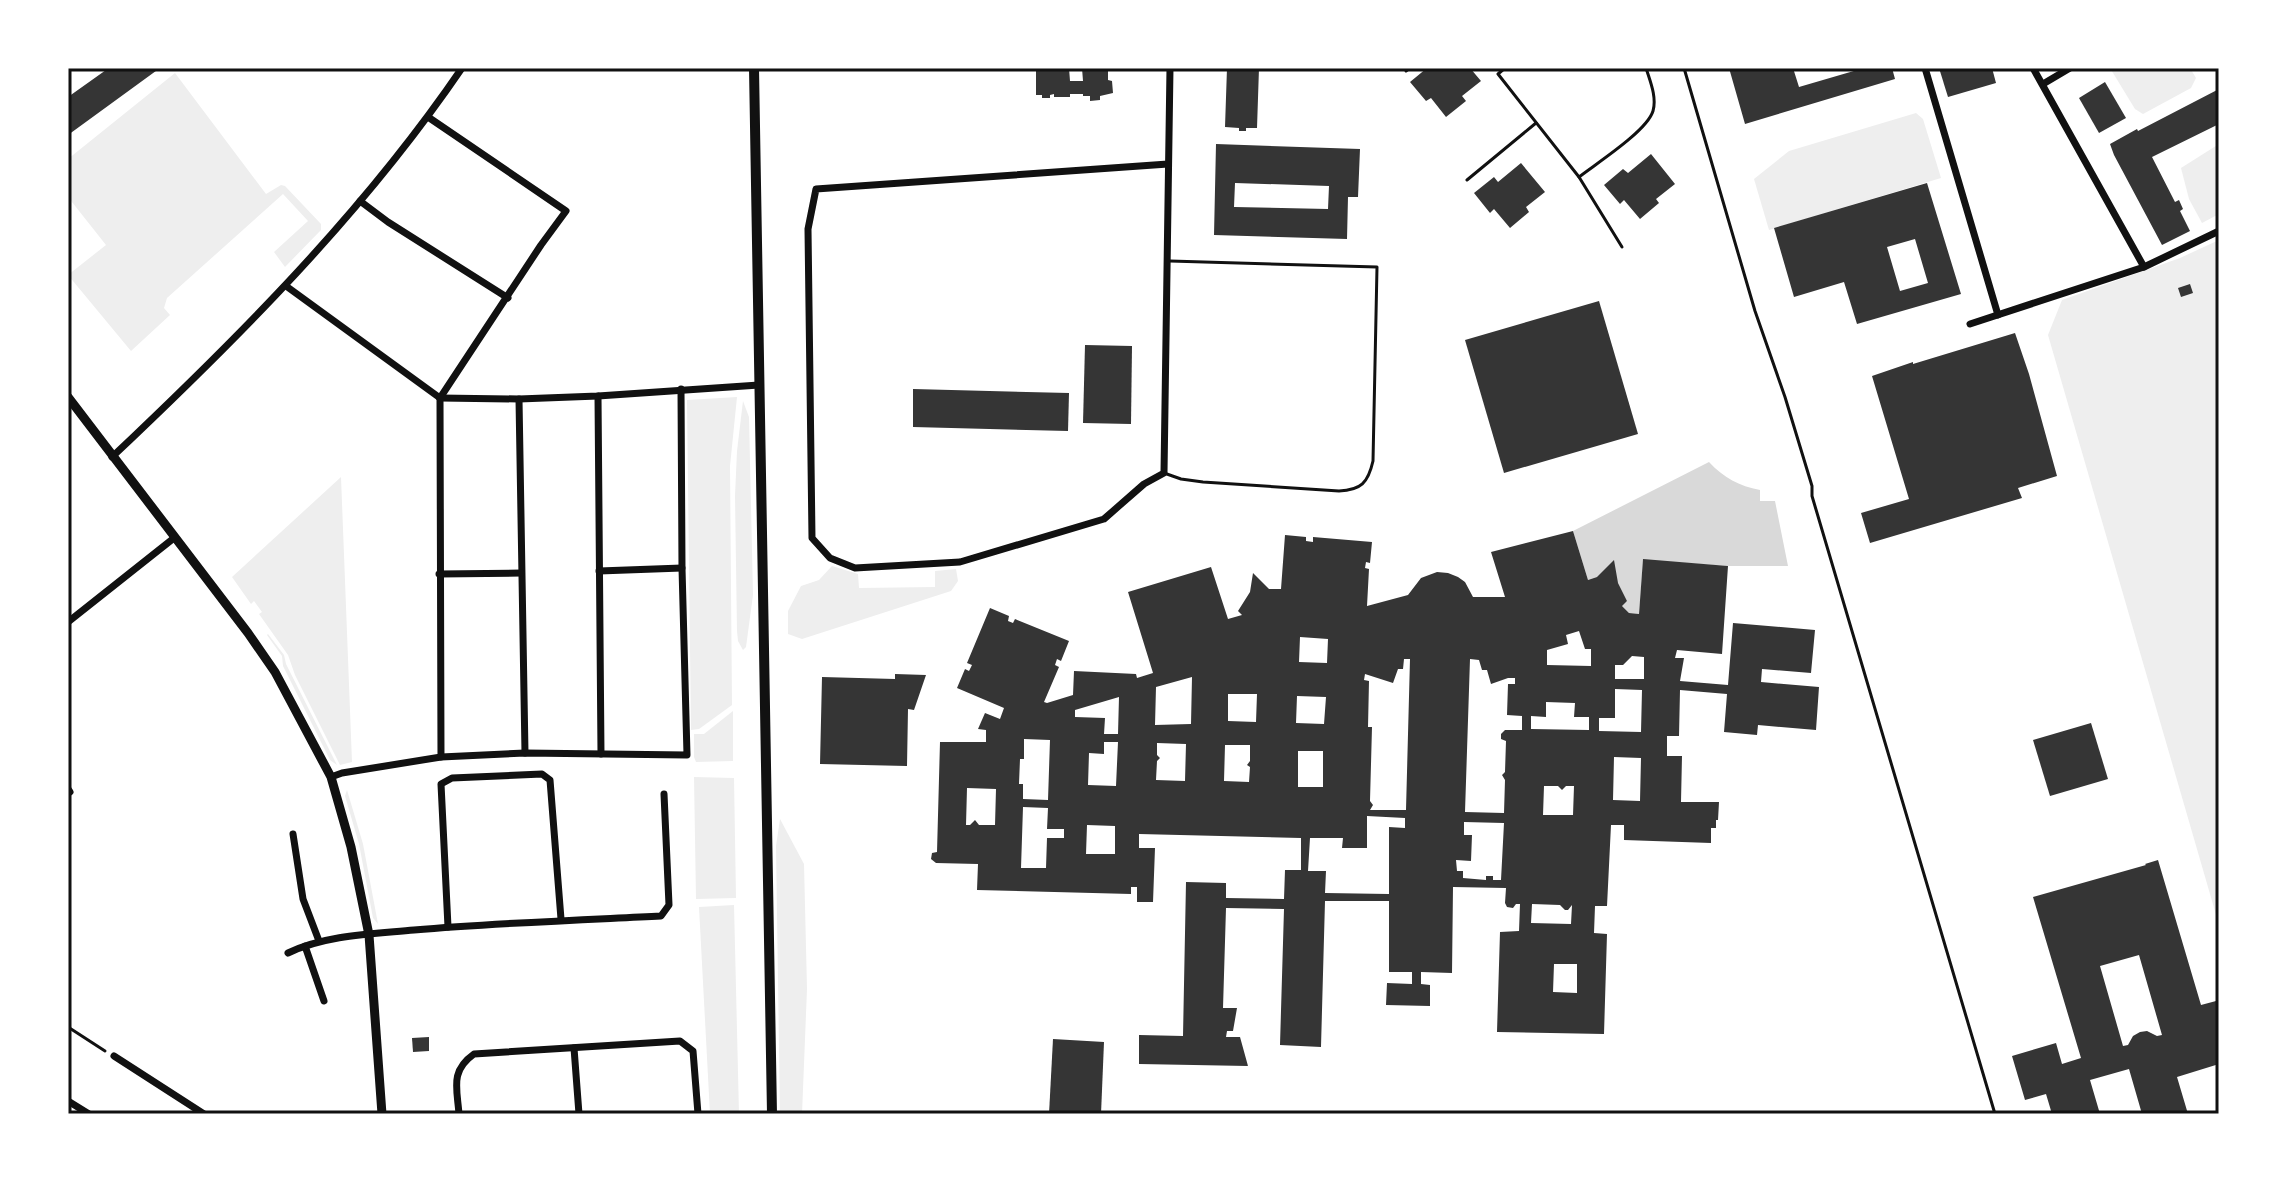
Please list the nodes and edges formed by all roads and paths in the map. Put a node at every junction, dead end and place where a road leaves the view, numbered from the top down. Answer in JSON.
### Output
{"nodes":[{"id":1,"x":462,"y":68,"type":"edge"},
{"id":2,"x":754,"y":68,"type":"edge"},
{"id":3,"x":1170,"y":68,"type":"edge"},
{"id":4,"x":1494,"y":68,"type":"edge"},
{"id":5,"x":1505,"y":68,"type":"edge"},
{"id":6,"x":1646,"y":68,"type":"edge"},
{"id":7,"x":1684,"y":68,"type":"edge"},
{"id":8,"x":1925,"y":68,"type":"edge"},
{"id":9,"x":2033,"y":68,"type":"edge"},
{"id":10,"x":2070,"y":68,"type":"edge"},
{"id":11,"x":1498,"y":74,"type":"junction"},
{"id":12,"x":2043,"y":84,"type":"junction"},
{"id":13,"x":428,"y":117,"type":"junction"},
{"id":14,"x":1536,"y":123,"type":"junction"},
{"id":15,"x":1168,"y":164,"type":"junction"},
{"id":16,"x":1579,"y":177,"type":"junction"},
{"id":17,"x":1467,"y":180,"type":"dead end"},
{"id":18,"x":360,"y":201,"type":"junction"},
{"id":19,"x":2219,"y":231,"type":"edge"},
{"id":20,"x":1622,"y":247,"type":"dead end"},
{"id":21,"x":1169,"y":261,"type":"junction"},
{"id":22,"x":2144,"y":267,"type":"junction"},
{"id":23,"x":286,"y":286,"type":"junction"},
{"id":24,"x":508,"y":298,"type":"junction"},
{"id":25,"x":1998,"y":315,"type":"junction"},
{"id":26,"x":1970,"y":324,"type":"dead end"},
{"id":27,"x":759,"y":385,"type":"junction"},
{"id":28,"x":681,"y":389,"type":"junction"},
{"id":29,"x":598,"y":396,"type":"junction"},
{"id":30,"x":68,"y":397,"type":"edge"},
{"id":31,"x":440,"y":398,"type":"junction"},
{"id":32,"x":519,"y":399,"type":"junction"},
{"id":33,"x":112,"y":457,"type":"junction"},
{"id":34,"x":1164,"y":473,"type":"junction"},
{"id":35,"x":174,"y":538,"type":"junction"},
{"id":36,"x":682,"y":568,"type":"junction"},
{"id":37,"x":599,"y":571,"type":"junction"},
{"id":38,"x":521,"y":573,"type":"junction"},
{"id":39,"x":439,"y":574,"type":"junction"},
{"id":40,"x":68,"y":622,"type":"edge"},
{"id":41,"x":525,"y":753,"type":"junction"},
{"id":42,"x":601,"y":754,"type":"junction"},
{"id":43,"x":441,"y":757,"type":"junction"},
{"id":44,"x":331,"y":777,"type":"junction"},
{"id":45,"x":664,"y":794,"type":"dead end"},
{"id":46,"x":293,"y":834,"type":"dead end"},
{"id":47,"x":561,"y":919,"type":"junction"},
{"id":48,"x":448,"y":927,"type":"junction"},
{"id":49,"x":369,"y":935,"type":"junction"},
{"id":50,"x":319,"y":941,"type":"junction"},
{"id":51,"x":305,"y":946,"type":"junction"},
{"id":52,"x":288,"y":953,"type":"dead end"},
{"id":53,"x":324,"y":1001,"type":"dead end"},
{"id":54,"x":68,"y":1027,"type":"edge"},
{"id":55,"x":574,"y":1048,"type":"junction"},
{"id":56,"x":114,"y":1056,"type":"joint"},
{"id":57,"x":68,"y":1101,"type":"edge"},
{"id":58,"x":89,"y":1114,"type":"edge"},
{"id":59,"x":204,"y":1114,"type":"edge"},
{"id":60,"x":382,"y":1114,"type":"edge"},
{"id":61,"x":459,"y":1114,"type":"edge"},
{"id":62,"x":579,"y":1114,"type":"edge"},
{"id":63,"x":698,"y":1114,"type":"edge"},
{"id":64,"x":772,"y":1114,"type":"edge"},
{"id":65,"x":1995,"y":1114,"type":"edge"}],
"edges":[{"from":1,"to":13,"type":"street"},
{"from":2,"to":27,"type":"main road"},
{"from":3,"to":15,"type":"street"},
{"from":4,"to":11,"type":"lane"},
{"from":5,"to":11,"type":"lane"},
{"from":6,"to":16,"type":"lane"},
{"from":7,"to":65,"type":"path"},
{"from":8,"to":25,"type":"street"},
{"from":9,"to":12,"type":"street"},
{"from":10,"to":12,"type":"street"},
{"from":11,"to":14,"type":"lane"},
{"from":12,"to":22,"type":"street"},
{"from":13,"to":18,"type":"street"},
{"from":13,"to":24,"type":"street"},
{"from":14,"to":16,"type":"lane"},
{"from":14,"to":17,"type":"lane"},
{"from":15,"to":21,"type":"street"},
{"from":15,"to":34,"type":"street"},
{"from":16,"to":20,"type":"lane"},
{"from":18,"to":23,"type":"street"},
{"from":18,"to":24,"type":"street"},
{"from":19,"to":22,"type":"street"},
{"from":21,"to":34,"type":"street"},
{"from":21,"to":34,"type":"lane"},
{"from":22,"to":25,"type":"street"},
{"from":23,"to":31,"type":"street"},
{"from":23,"to":33,"type":"street"},
{"from":24,"to":31,"type":"street"},
{"from":25,"to":26,"type":"street"},
{"from":27,"to":28,"type":"street"},
{"from":27,"to":64,"type":"main road"},
{"from":28,"to":29,"type":"street"},
{"from":28,"to":36,"type":"street"},
{"from":29,"to":32,"type":"street"},
{"from":29,"to":37,"type":"street"},
{"from":30,"to":33,"type":"street"},
{"from":31,"to":32,"type":"street"},
{"from":31,"to":39,"type":"street"},
{"from":32,"to":38,"type":"street"},
{"from":33,"to":35,"type":"street"},
{"from":35,"to":40,"type":"street"},
{"from":35,"to":44,"type":"street"},
{"from":36,"to":37,"type":"street"},
{"from":36,"to":42,"type":"street"},
{"from":37,"to":42,"type":"street"},
{"from":38,"to":39,"type":"street"},
{"from":38,"to":41,"type":"street"},
{"from":39,"to":43,"type":"street"},
{"from":41,"to":42,"type":"street"},
{"from":41,"to":43,"type":"street"},
{"from":43,"to":44,"type":"street"},
{"from":44,"to":49,"type":"street"},
{"from":45,"to":47,"type":"street"},
{"from":46,"to":50,"type":"street"},
{"from":47,"to":48,"type":"street"},
{"from":47,"to":48,"type":"street"},
{"from":48,"to":49,"type":"street"},
{"from":49,"to":50,"type":"street"},
{"from":49,"to":60,"type":"street"},
{"from":50,"to":51,"type":"street"},
{"from":51,"to":52,"type":"street"},
{"from":51,"to":53,"type":"street"},
{"from":54,"to":56,"type":"path"},
{"from":55,"to":61,"type":"street"},
{"from":55,"to":62,"type":"street"},
{"from":55,"to":63,"type":"street"},
{"from":56,"to":59,"type":"street"},
{"from":57,"to":58,"type":"street"}]}
